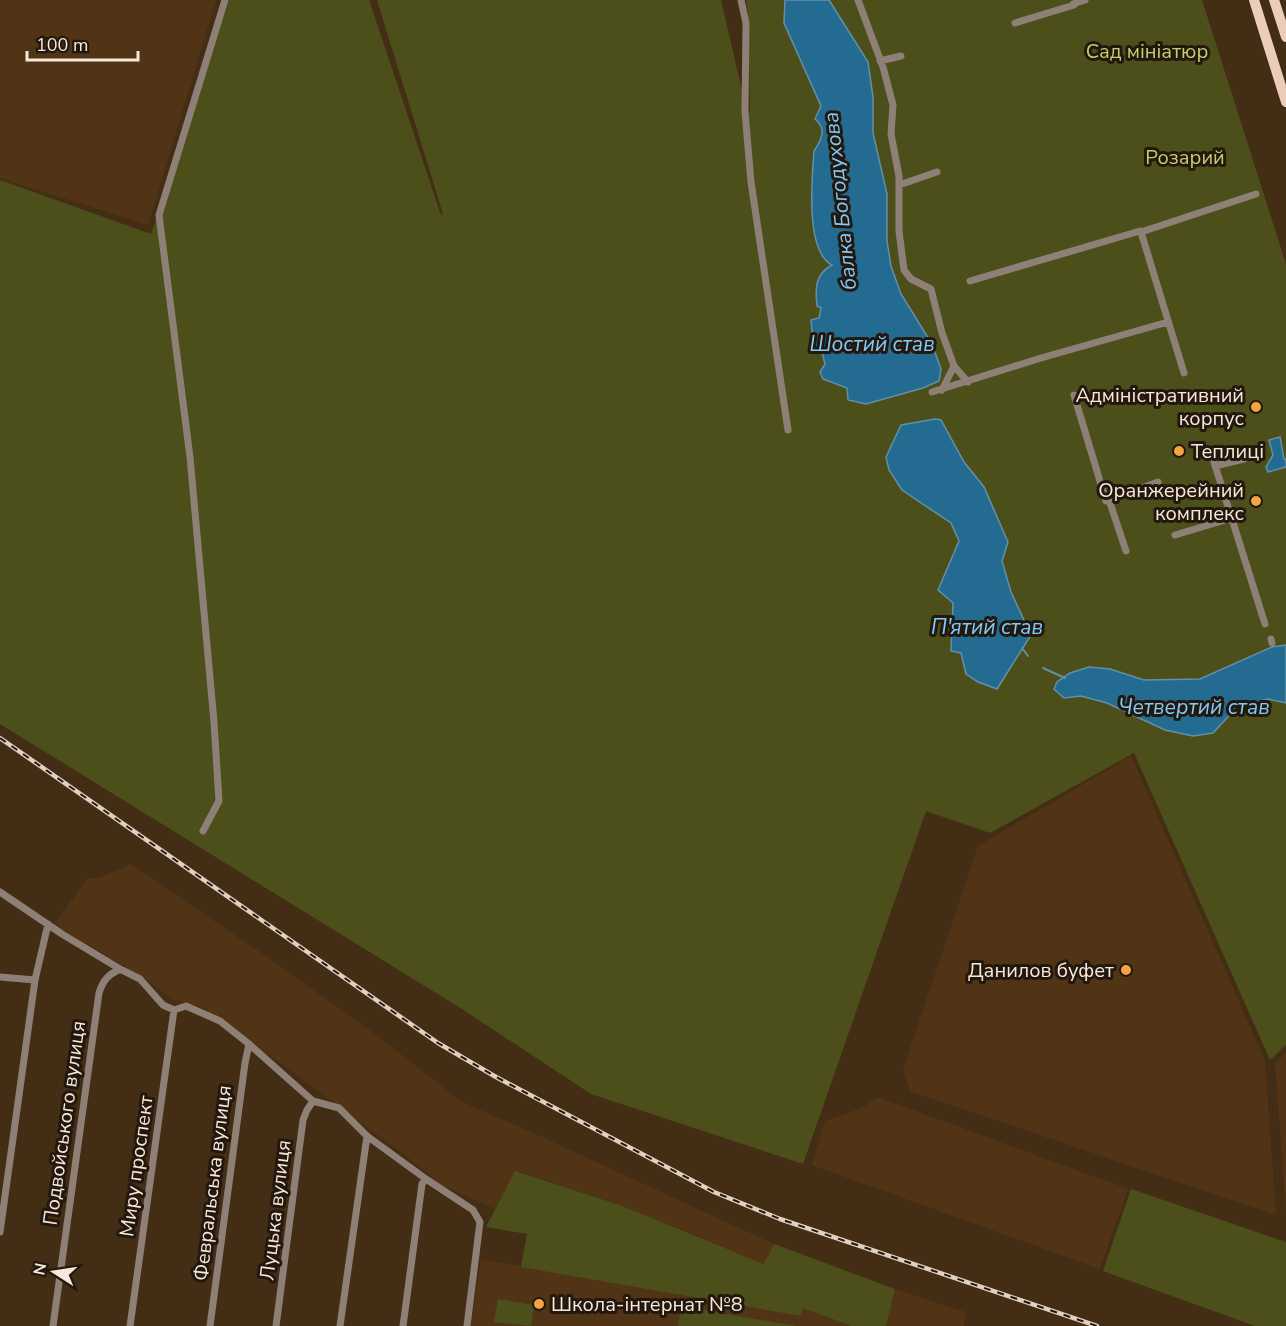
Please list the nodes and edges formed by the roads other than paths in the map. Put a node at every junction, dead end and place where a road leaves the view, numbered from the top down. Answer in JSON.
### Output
{"nodes":[{"id":1,"x":225,"y":0,"type":"edge"},
{"id":2,"x":741,"y":0,"type":"edge"},
{"id":3,"x":858,"y":0,"type":"edge"},
{"id":4,"x":1085,"y":0,"type":"edge"},
{"id":5,"x":1254,"y":0,"type":"edge"},
{"id":6,"x":1274,"y":0,"type":"edge"},
{"id":7,"x":1015,"y":22,"type":"dead end"},
{"id":8,"x":1286,"y":37,"type":"edge"},
{"id":9,"x":901,"y":56,"type":"dead end"},
{"id":10,"x":880,"y":61,"type":"junction"},
{"id":11,"x":1286,"y":102,"type":"edge"},
{"id":12,"x":937,"y":172,"type":"dead end"},
{"id":13,"x":899,"y":185,"type":"junction"},
{"id":14,"x":1256,"y":194,"type":"dead end"},
{"id":15,"x":1140,"y":231,"type":"dead end"},
{"id":16,"x":970,"y":281,"type":"dead end"},
{"id":17,"x":1168,"y":322,"type":"junction"},
{"id":18,"x":954,"y":366,"type":"junction"},
{"id":19,"x":1184,"y":373,"type":"dead end"},
{"id":20,"x":968,"y":382,"type":"junction"},
{"id":21,"x":942,"y":390,"type":"junction"},
{"id":22,"x":932,"y":392,"type":"dead end"},
{"id":23,"x":1074,"y":395,"type":"dead end"},
{"id":24,"x":788,"y":430,"type":"dead end"},
{"id":25,"x":1244,"y":459,"type":"dead end"},
{"id":26,"x":1158,"y":482,"type":"dead end"},
{"id":27,"x":1109,"y":500,"type":"junction"},
{"id":28,"x":1232,"y":518,"type":"junction"},
{"id":29,"x":1175,"y":535,"type":"dead end"},
{"id":30,"x":1126,"y":551,"type":"dead end"},
{"id":31,"x":1267,"y":624,"type":"dead end"},
{"id":32,"x":203,"y":831,"type":"dead end"},
{"id":33,"x":0,"y":892,"type":"edge"},
{"id":34,"x":48,"y":924,"type":"junction"},
{"id":35,"x":120,"y":969,"type":"junction"},
{"id":36,"x":0,"y":977,"type":"edge"},
{"id":37,"x":35,"y":980,"type":"junction"},
{"id":38,"x":174,"y":1010,"type":"junction"},
{"id":39,"x":249,"y":1044,"type":"junction"},
{"id":40,"x":313,"y":1101,"type":"junction"},
{"id":41,"x":367,"y":1136,"type":"junction"},
{"id":42,"x":426,"y":1179,"type":"junction"},
{"id":43,"x":0,"y":1232,"type":"edge"},
{"id":44,"x":53,"y":1326,"type":"edge"},
{"id":45,"x":130,"y":1326,"type":"edge"},
{"id":46,"x":210,"y":1326,"type":"edge"},
{"id":47,"x":276,"y":1326,"type":"edge"},
{"id":48,"x":340,"y":1326,"type":"edge"},
{"id":49,"x":403,"y":1326,"type":"edge"},
{"id":50,"x":467,"y":1326,"type":"edge"}],
"edges":[{"from":1,"to":32,"type":"street"},
{"from":2,"to":24,"type":"street"},
{"from":3,"to":10,"type":"street"},
{"from":4,"to":7,"type":"street"},
{"from":5,"to":11,"type":"main road"},
{"from":6,"to":8,"type":"main road"},
{"from":9,"to":10,"type":"street"},
{"from":10,"to":13,"type":"street"},
{"from":12,"to":13,"type":"street"},
{"from":13,"to":18,"type":"street"},
{"from":14,"to":17,"type":"street"},
{"from":15,"to":16,"type":"street"},
{"from":17,"to":19,"type":"street"},
{"from":17,"to":20,"type":"street"},
{"from":18,"to":20,"type":"street"},
{"from":18,"to":21,"type":"street"},
{"from":20,"to":21,"type":"street"},
{"from":21,"to":22,"type":"street"},
{"from":23,"to":27,"type":"street"},
{"from":25,"to":28,"type":"street"},
{"from":26,"to":27,"type":"street"},
{"from":27,"to":30,"type":"street"},
{"from":28,"to":29,"type":"street"},
{"from":28,"to":31,"type":"street"},
{"from":33,"to":34,"type":"street"},
{"from":34,"to":35,"type":"street"},
{"from":34,"to":37,"type":"street"},
{"from":35,"to":38,"type":"street"},
{"from":35,"to":44,"type":"street","name":"Подвойського вулиця"},
{"from":36,"to":37,"type":"street"},
{"from":37,"to":43,"type":"street"},
{"from":38,"to":39,"type":"street"},
{"from":38,"to":45,"type":"street","name":"Миру проспект"},
{"from":39,"to":40,"type":"street"},
{"from":39,"to":46,"type":"street","name":"Февральська вулиця"},
{"from":40,"to":41,"type":"street"},
{"from":40,"to":47,"type":"street","name":"Луцька вулиця"},
{"from":41,"to":42,"type":"street"},
{"from":41,"to":48,"type":"street"},
{"from":42,"to":49,"type":"street"},
{"from":42,"to":50,"type":"street"}]}
